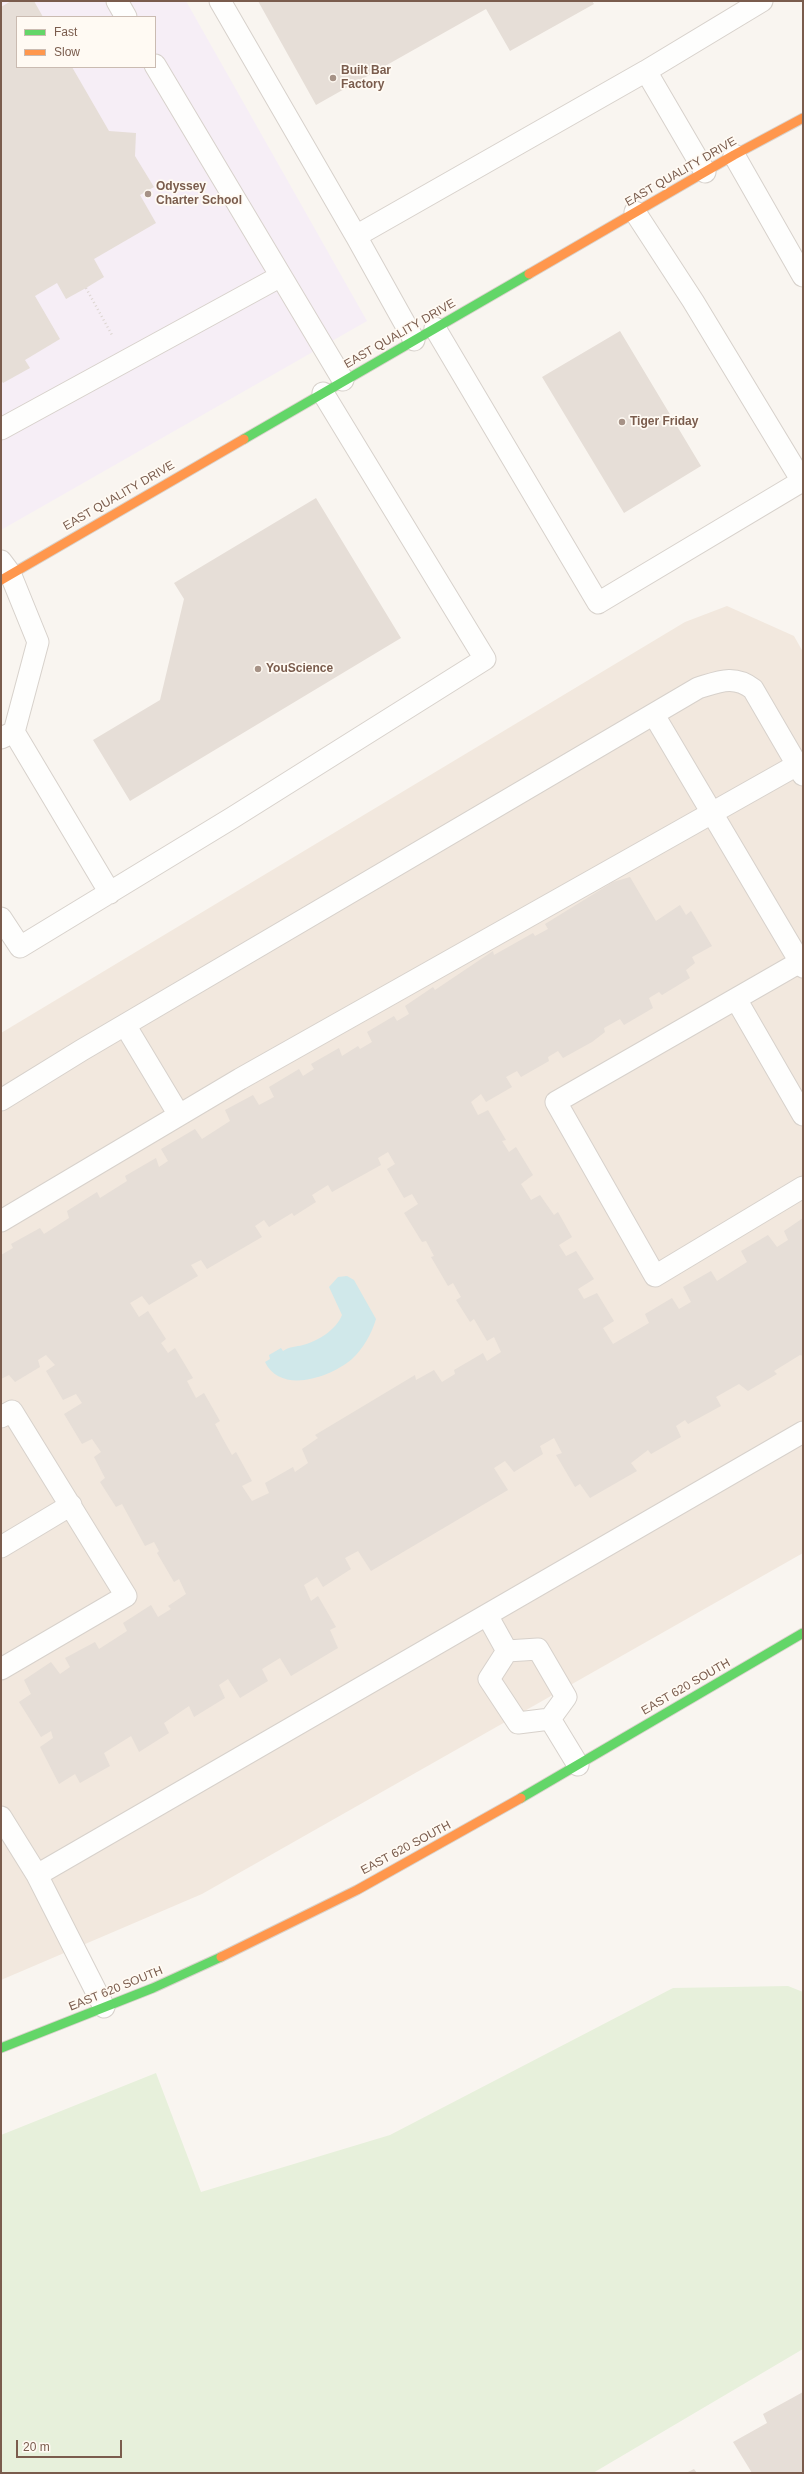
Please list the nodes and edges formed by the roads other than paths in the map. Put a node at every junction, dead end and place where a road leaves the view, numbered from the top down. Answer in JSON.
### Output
{"nodes":[{"id":1,"x":117,"y":1,"type":"edge"},
{"id":2,"x":220,"y":1,"type":"edge"},
{"id":3,"x":762,"y":1,"type":"edge"},
{"id":4,"x":125,"y":16,"type":"edge"},
{"id":5,"x":156,"y":67,"type":"edge"},
{"id":6,"x":646,"y":71,"type":"junction"},
{"id":7,"x":803,"y":118,"type":"edge"},
{"id":8,"x":734,"y":155,"type":"junction"},
{"id":9,"x":705,"y":172,"type":"junction"},
{"id":10,"x":635,"y":212,"type":"junction"},
{"id":11,"x":356,"y":236,"type":"junction"},
{"id":12,"x":281,"y":276,"type":"junction"},
{"id":13,"x":803,"y":276,"type":"edge"},
{"id":14,"x":435,"y":328,"type":"junction"},
{"id":15,"x":414,"y":340,"type":"junction"},
{"id":16,"x":343,"y":380,"type":"junction"},
{"id":17,"x":323,"y":393,"type":"junction"},
{"id":18,"x":1,"y":429,"type":"edge"},
{"id":19,"x":802,"y":482,"type":"edge"},
{"id":20,"x":4,"y":571,"type":"edge"},
{"id":21,"x":654,"y":714,"type":"junction"},
{"id":22,"x":8,"y":735,"type":"edge"},
{"id":23,"x":800,"y":770,"type":"edge"},
{"id":24,"x":712,"y":812,"type":"junction"},
{"id":25,"x":110,"y":893,"type":"junction"},
{"id":26,"x":1,"y":918,"type":"edge"},
{"id":27,"x":801,"y":964,"type":"edge"},
{"id":28,"x":736,"y":999,"type":"junction"},
{"id":29,"x":125,"y":1025,"type":"junction"},
{"id":30,"x":1,"y":1100,"type":"edge"},
{"id":31,"x":179,"y":1115,"type":"junction"},
{"id":32,"x":803,"y":1115,"type":"edge"},
{"id":33,"x":803,"y":1187,"type":"edge"},
{"id":34,"x":1,"y":1221,"type":"edge"},
{"id":35,"x":1,"y":1417,"type":"edge"},
{"id":36,"x":803,"y":1432,"type":"edge"},
{"id":37,"x":71,"y":1506,"type":"junction"},
{"id":38,"x":1,"y":1548,"type":"edge"},
{"id":39,"x":487,"y":1615,"type":"junction"},
{"id":40,"x":803,"y":1633,"type":"edge"},
{"id":41,"x":507,"y":1651,"type":"junction"},
{"id":42,"x":1,"y":1669,"type":"edge"},
{"id":43,"x":550,"y":1719,"type":"junction"},
{"id":44,"x":578,"y":1765,"type":"junction"},
{"id":45,"x":1,"y":1817,"type":"edge"},
{"id":46,"x":37,"y":1875,"type":"junction"},
{"id":47,"x":104,"y":2007,"type":"junction"},
{"id":48,"x":1,"y":2048,"type":"edge"}],
"edges":[{"from":1,"to":4,"type":"lane"},
{"from":2,"to":11,"type":"lane"},
{"from":3,"to":6,"type":"lane"},
{"from":5,"to":12,"type":"lane"},
{"from":6,"to":9,"type":"lane"},
{"from":6,"to":11,"type":"lane"},
{"from":7,"to":8,"type":"street","name":"EAST QUALITY DRIVE"},
{"from":8,"to":9,"type":"street","name":"EAST QUALITY DRIVE"},
{"from":8,"to":13,"type":"lane"},
{"from":9,"to":10,"type":"street","name":"EAST QUALITY DRIVE"},
{"from":10,"to":14,"type":"street","name":"EAST QUALITY DRIVE"},
{"from":10,"to":19,"type":"lane"},
{"from":11,"to":15,"type":"lane"},
{"from":12,"to":16,"type":"lane"},
{"from":12,"to":18,"type":"lane"},
{"from":14,"to":15,"type":"street","name":"EAST QUALITY DRIVE"},
{"from":14,"to":19,"type":"lane"},
{"from":15,"to":16,"type":"street","name":"EAST QUALITY DRIVE"},
{"from":16,"to":17,"type":"street","name":"EAST QUALITY DRIVE"},
{"from":17,"to":20,"type":"street","name":"EAST QUALITY DRIVE"},
{"from":17,"to":25,"type":"lane"},
{"from":20,"to":22,"type":"lane"},
{"from":21,"to":23,"type":"lane"},
{"from":21,"to":24,"type":"lane"},
{"from":21,"to":29,"type":"lane"},
{"from":22,"to":25,"type":"lane"},
{"from":23,"to":24,"type":"lane"},
{"from":24,"to":27,"type":"lane"},
{"from":24,"to":31,"type":"lane"},
{"from":25,"to":26,"type":"lane"},
{"from":27,"to":28,"type":"lane"},
{"from":28,"to":32,"type":"lane"},
{"from":28,"to":33,"type":"lane"},
{"from":29,"to":30,"type":"lane"},
{"from":29,"to":31,"type":"lane"},
{"from":31,"to":34,"type":"lane"},
{"from":35,"to":37,"type":"lane"},
{"from":36,"to":39,"type":"lane"},
{"from":37,"to":38,"type":"lane"},
{"from":37,"to":42,"type":"lane"},
{"from":39,"to":41,"type":"lane"},
{"from":39,"to":46,"type":"lane"},
{"from":40,"to":44,"type":"street","name":"EAST 620 SOUTH"},
{"from":41,"to":43,"type":"lane"},
{"from":41,"to":43,"type":"lane"},
{"from":43,"to":44,"type":"lane"},
{"from":44,"to":47,"type":"street","name":"EAST 620 SOUTH"},
{"from":45,"to":46,"type":"lane"},
{"from":46,"to":47,"type":"lane"},
{"from":47,"to":48,"type":"street","name":"EAST 620 SOUTH"}]}
